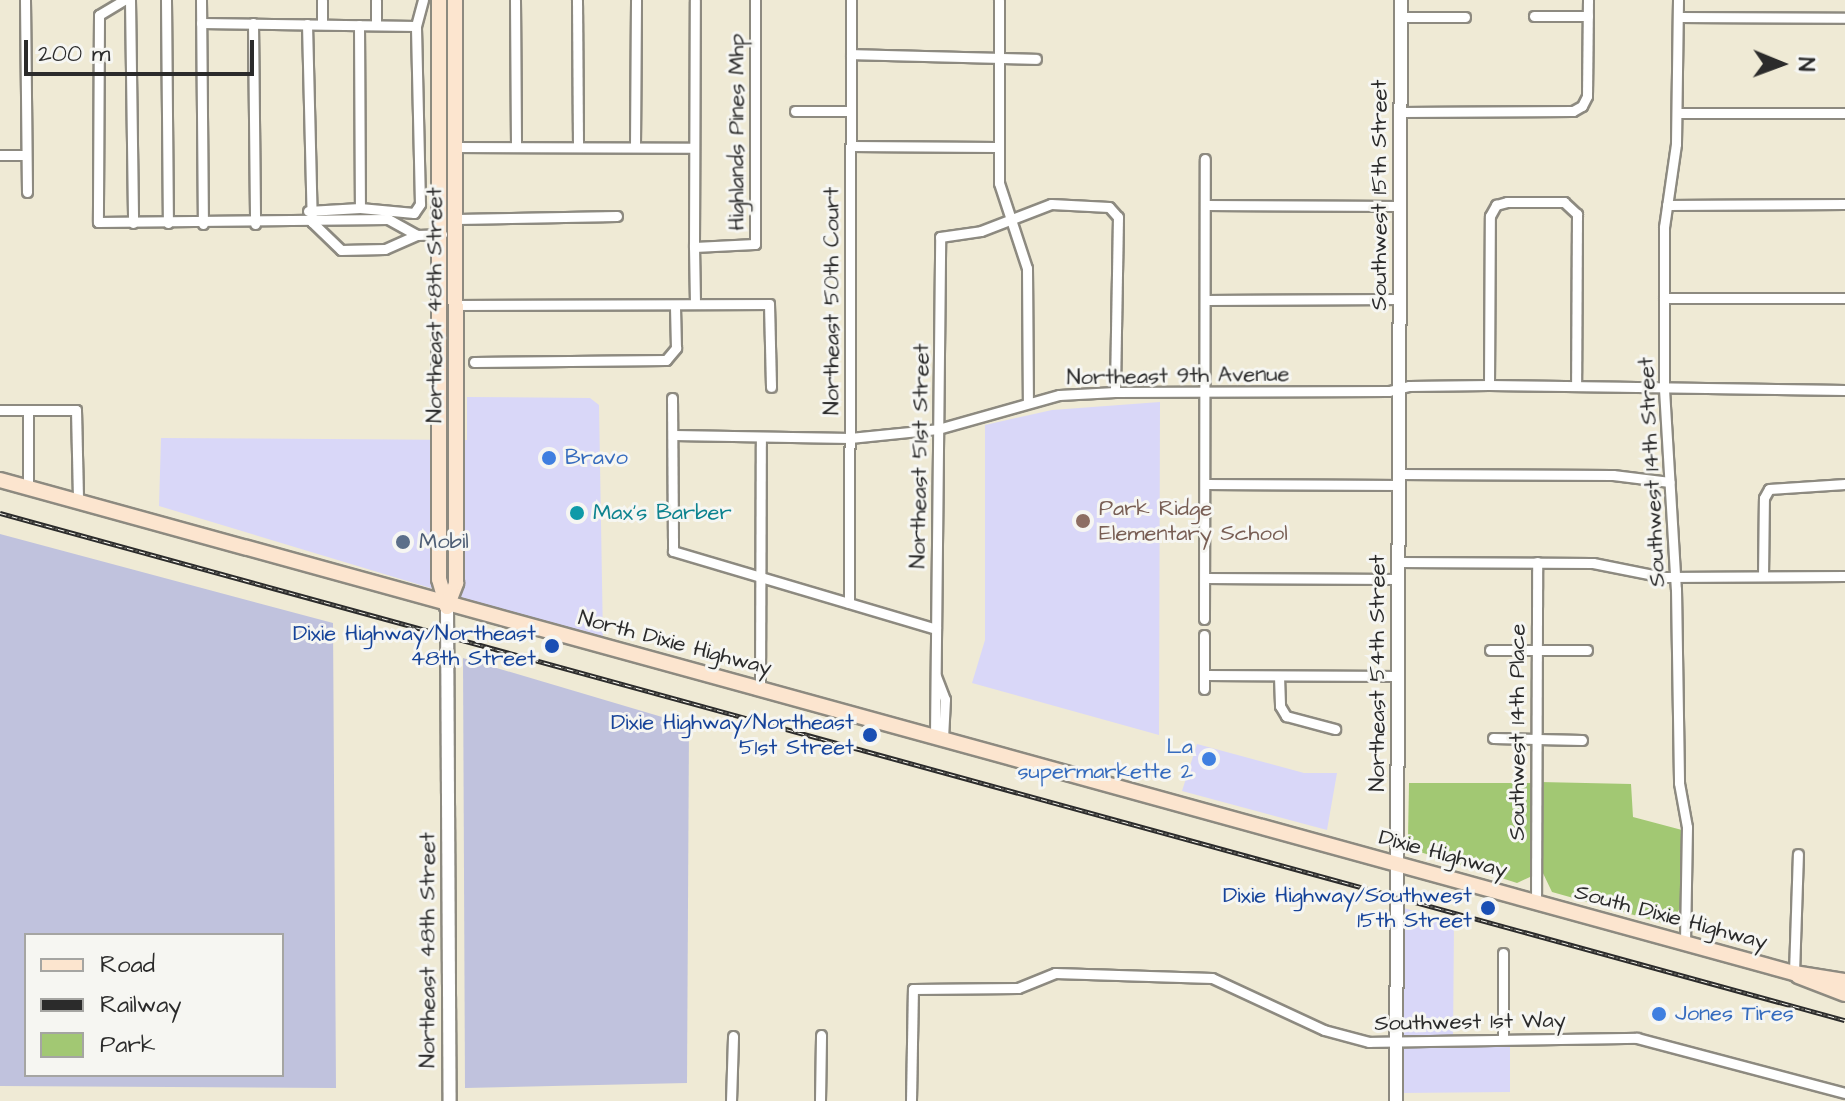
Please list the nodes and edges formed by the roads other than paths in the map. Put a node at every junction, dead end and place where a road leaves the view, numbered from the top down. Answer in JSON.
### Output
{"nodes":[{"id":1,"x":25,"y":0,"type":"edge"},
{"id":2,"x":124,"y":0,"type":"edge"},
{"id":3,"x":130,"y":0,"type":"edge"},
{"id":4,"x":166,"y":0,"type":"edge"},
{"id":5,"x":201,"y":0,"type":"edge"},
{"id":6,"x":322,"y":0,"type":"edge"},
{"id":7,"x":376,"y":0,"type":"edge"},
{"id":8,"x":423,"y":0,"type":"edge"},
{"id":9,"x":439,"y":0,"type":"edge"},
{"id":10,"x":455,"y":0,"type":"edge"},
{"id":11,"x":515,"y":0,"type":"edge"},
{"id":12,"x":577,"y":0,"type":"edge"},
{"id":13,"x":636,"y":0,"type":"edge"},
{"id":14,"x":695,"y":0,"type":"edge"},
{"id":15,"x":755,"y":0,"type":"edge"},
{"id":16,"x":851,"y":0,"type":"edge"},
{"id":17,"x":999,"y":0,"type":"edge"},
{"id":18,"x":1401,"y":0,"type":"edge"},
{"id":19,"x":1588,"y":0,"type":"edge"},
{"id":20,"x":1678,"y":0,"type":"edge"},
{"id":21,"x":1534,"y":16,"type":"dead end"},
{"id":22,"x":1588,"y":16,"type":"junction"},
{"id":23,"x":1401,"y":17,"type":"junction"},
{"id":24,"x":1465,"y":17,"type":"dead end"},
{"id":25,"x":1678,"y":17,"type":"junction"},
{"id":26,"x":1845,"y":18,"type":"edge"},
{"id":27,"x":201,"y":23,"type":"junction"},
{"id":28,"x":253,"y":23,"type":"junction"},
{"id":29,"x":307,"y":24,"type":"junction"},
{"id":30,"x":322,"y":24,"type":"junction"},
{"id":31,"x":359,"y":25,"type":"junction"},
{"id":32,"x":376,"y":25,"type":"junction"},
{"id":33,"x":416,"y":26,"type":"junction"},
{"id":34,"x":851,"y":54,"type":"junction"},
{"id":35,"x":1036,"y":59,"type":"dead end"},
{"id":36,"x":999,"y":60,"type":"junction"},
{"id":37,"x":795,"y":111,"type":"dead end"},
{"id":38,"x":849,"y":111,"type":"junction"},
{"id":39,"x":1401,"y":112,"type":"junction"},
{"id":40,"x":1678,"y":113,"type":"junction"},
{"id":41,"x":1845,"y":113,"type":"edge"},
{"id":42,"x":578,"y":144,"type":"junction"},
{"id":43,"x":516,"y":145,"type":"junction"},
{"id":44,"x":635,"y":146,"type":"junction"},
{"id":45,"x":851,"y":146,"type":"junction"},
{"id":46,"x":449,"y":147,"type":"junction"},
{"id":47,"x":997,"y":147,"type":"junction"},
{"id":48,"x":693,"y":148,"type":"junction"},
{"id":49,"x":0,"y":155,"type":"edge"},
{"id":50,"x":26,"y":155,"type":"junction"},
{"id":51,"x":1205,"y":159,"type":"dead end"},
{"id":52,"x":27,"y":192,"type":"dead end"},
{"id":53,"x":1845,"y":204,"type":"edge"},
{"id":54,"x":1205,"y":205,"type":"junction"},
{"id":55,"x":1667,"y":205,"type":"junction"},
{"id":56,"x":1400,"y":206,"type":"junction"},
{"id":57,"x":360,"y":208,"type":"junction"},
{"id":58,"x":308,"y":211,"type":"junction"},
{"id":59,"x":617,"y":216,"type":"dead end"},
{"id":60,"x":1011,"y":218,"type":"junction"},
{"id":61,"x":457,"y":219,"type":"junction"},
{"id":62,"x":312,"y":222,"type":"junction"},
{"id":63,"x":133,"y":223,"type":"junction"},
{"id":64,"x":168,"y":223,"type":"junction"},
{"id":65,"x":203,"y":224,"type":"junction"},
{"id":66,"x":255,"y":224,"type":"junction"},
{"id":67,"x":442,"y":234,"type":"junction"},
{"id":68,"x":417,"y":235,"type":"junction"},
{"id":69,"x":694,"y":247,"type":"junction"},
{"id":70,"x":1664,"y":298,"type":"junction"},
{"id":71,"x":1845,"y":298,"type":"edge"},
{"id":72,"x":1400,"y":299,"type":"junction"},
{"id":73,"x":1205,"y":300,"type":"junction"},
{"id":74,"x":695,"y":303,"type":"junction"},
{"id":75,"x":458,"y":305,"type":"junction"},
{"id":76,"x":675,"y":306,"type":"junction"},
{"id":77,"x":458,"y":326,"type":"junction"},
{"id":78,"x":474,"y":362,"type":"dead end"},
{"id":79,"x":1489,"y":385,"type":"junction"},
{"id":80,"x":1576,"y":385,"type":"junction"},
{"id":81,"x":771,"y":387,"type":"dead end"},
{"id":82,"x":1400,"y":389,"type":"junction"},
{"id":83,"x":1664,"y":389,"type":"junction"},
{"id":84,"x":1845,"y":390,"type":"edge"},
{"id":85,"x":1115,"y":392,"type":"junction"},
{"id":86,"x":1205,"y":392,"type":"junction"},
{"id":87,"x":672,"y":398,"type":"dead end"},
{"id":88,"x":1028,"y":402,"type":"junction"},
{"id":89,"x":0,"y":410,"type":"edge"},
{"id":90,"x":28,"y":410,"type":"junction"},
{"id":91,"x":938,"y":429,"type":"junction"},
{"id":92,"x":674,"y":435,"type":"junction"},
{"id":93,"x":761,"y":437,"type":"junction"},
{"id":94,"x":850,"y":438,"type":"junction"},
{"id":95,"x":1399,"y":479,"type":"junction"},
{"id":96,"x":0,"y":480,"type":"edge"},
{"id":97,"x":1670,"y":482,"type":"junction"},
{"id":98,"x":1205,"y":484,"type":"junction"},
{"id":99,"x":1845,"y":484,"type":"edge"},
{"id":100,"x":28,"y":488,"type":"junction"},
{"id":101,"x":78,"y":501,"type":"junction"},
{"id":102,"x":1398,"y":562,"type":"junction"},
{"id":103,"x":1537,"y":562,"type":"junction"},
{"id":104,"x":1675,"y":576,"type":"junction"},
{"id":105,"x":1763,"y":576,"type":"junction"},
{"id":106,"x":1845,"y":576,"type":"edge"},
{"id":107,"x":1205,"y":578,"type":"junction"},
{"id":108,"x":760,"y":579,"type":"junction"},
{"id":109,"x":1398,"y":579,"type":"junction"},
{"id":110,"x":849,"y":603,"type":"junction"},
{"id":111,"x":447,"y":607,"type":"junction"},
{"id":112,"x":1204,"y":619,"type":"dead end"},
{"id":113,"x":936,"y":629,"type":"junction"},
{"id":114,"x":1204,"y":635,"type":"dead end"},
{"id":115,"x":1490,"y":650,"type":"dead end"},
{"id":116,"x":1536,"y":650,"type":"junction"},
{"id":117,"x":1587,"y":650,"type":"dead end"},
{"id":118,"x":1205,"y":675,"type":"junction"},
{"id":119,"x":1279,"y":676,"type":"junction"},
{"id":120,"x":1397,"y":676,"type":"junction"},
{"id":121,"x":760,"y":688,"type":"junction"},
{"id":122,"x":1204,"y":689,"type":"dead end"},
{"id":123,"x":1335,"y":729,"type":"dead end"},
{"id":124,"x":939,"y":737,"type":"junction"},
{"id":125,"x":1493,"y":738,"type":"dead end"},
{"id":126,"x":1536,"y":739,"type":"junction"},
{"id":127,"x":1582,"y":740,"type":"dead end"},
{"id":128,"x":1339,"y":848,"type":"joint"},
{"id":129,"x":1798,"y":854,"type":"dead end"},
{"id":130,"x":1397,"y":865,"type":"junction"},
{"id":131,"x":1536,"y":903,"type":"junction"},
{"id":132,"x":1685,"y":943,"type":"junction"},
{"id":133,"x":1503,"y":953,"type":"dead end"},
{"id":134,"x":1794,"y":973,"type":"junction"},
{"id":135,"x":1845,"y":981,"type":"edge"},
{"id":136,"x":1845,"y":994,"type":"edge"},
{"id":137,"x":821,"y":1035,"type":"dead end"},
{"id":138,"x":733,"y":1036,"type":"dead end"},
{"id":139,"x":1503,"y":1038,"type":"junction"},
{"id":140,"x":1397,"y":1043,"type":"junction"},
{"id":141,"x":1845,"y":1093,"type":"edge"},
{"id":142,"x":450,"y":1101,"type":"edge"},
{"id":143,"x":731,"y":1101,"type":"edge"},
{"id":144,"x":820,"y":1101,"type":"edge"},
{"id":145,"x":911,"y":1101,"type":"edge"},
{"id":146,"x":1396,"y":1101,"type":"edge"}],
"edges":[{"from":1,"to":50,"type":"street"},
{"from":2,"to":63,"type":"street"},
{"from":3,"to":63,"type":"street"},
{"from":4,"to":64,"type":"street"},
{"from":5,"to":27,"type":"street"},
{"from":6,"to":30,"type":"street"},
{"from":7,"to":32,"type":"street"},
{"from":8,"to":33,"type":"street"},
{"from":9,"to":46,"type":"main road","name":"Northeast 48th Street"},
{"from":10,"to":46,"type":"main road","name":"Northeast 48th Street"},
{"from":11,"to":43,"type":"street"},
{"from":12,"to":42,"type":"street"},
{"from":13,"to":44,"type":"street"},
{"from":14,"to":48,"type":"street"},
{"from":15,"to":69,"type":"street","name":"Highlands Pines Mhp"},
{"from":16,"to":34,"type":"street","name":"Northeast 50th Court"},
{"from":17,"to":36,"type":"street"},
{"from":18,"to":23,"type":"street","name":"Southwest 15th Street"},
{"from":19,"to":22,"type":"street"},
{"from":20,"to":25,"type":"street","name":"Southwest 14th Street"},
{"from":21,"to":22,"type":"street"},
{"from":22,"to":39,"type":"street"},
{"from":23,"to":24,"type":"street"},
{"from":23,"to":39,"type":"street","name":"Southwest 15th Street"},
{"from":25,"to":26,"type":"street"},
{"from":25,"to":40,"type":"street","name":"Southwest 14th Street"},
{"from":27,"to":28,"type":"street"},
{"from":27,"to":65,"type":"street"},
{"from":28,"to":29,"type":"street"},
{"from":28,"to":66,"type":"street"},
{"from":29,"to":30,"type":"street"},
{"from":29,"to":58,"type":"street"},
{"from":30,"to":31,"type":"street"},
{"from":31,"to":32,"type":"street"},
{"from":31,"to":57,"type":"street"},
{"from":32,"to":33,"type":"street"},
{"from":33,"to":57,"type":"street"},
{"from":34,"to":36,"type":"street"},
{"from":34,"to":38,"type":"street","name":"Northeast 50th Court"},
{"from":35,"to":36,"type":"street"},
{"from":36,"to":47,"type":"street"},
{"from":37,"to":38,"type":"street"},
{"from":38,"to":45,"type":"street","name":"Northeast 50th Court"},
{"from":39,"to":56,"type":"street","name":"Southwest 15th Street"},
{"from":40,"to":41,"type":"street"},
{"from":40,"to":55,"type":"street","name":"Southwest 14th Street"},
{"from":42,"to":43,"type":"street"},
{"from":42,"to":44,"type":"street"},
{"from":43,"to":46,"type":"street"},
{"from":44,"to":48,"type":"street"},
{"from":45,"to":47,"type":"street"},
{"from":45,"to":94,"type":"street","name":"Northeast 50th Court"},
{"from":46,"to":61,"type":"main road","name":"Northeast 48th Street"},
{"from":46,"to":67,"type":"main road","name":"Northeast 48th Street"},
{"from":47,"to":60,"type":"street"},
{"from":48,"to":69,"type":"street"},
{"from":49,"to":50,"type":"street"},
{"from":50,"to":52,"type":"street"},
{"from":51,"to":54,"type":"street"},
{"from":53,"to":55,"type":"street"},
{"from":54,"to":56,"type":"street"},
{"from":54,"to":73,"type":"street"},
{"from":55,"to":70,"type":"street","name":"Southwest 14th Street"},
{"from":56,"to":72,"type":"street","name":"Southwest 15th Street"},
{"from":57,"to":58,"type":"street"},
{"from":58,"to":62,"type":"street"},
{"from":59,"to":61,"type":"street"},
{"from":60,"to":85,"type":"street"},
{"from":60,"to":88,"type":"street"},
{"from":60,"to":91,"type":"street","name":"Northeast 51st Street"},
{"from":61,"to":75,"type":"main road","name":"Northeast 48th Street"},
{"from":62,"to":66,"type":"street"},
{"from":62,"to":68,"type":"street"},
{"from":62,"to":68,"type":"street"},
{"from":63,"to":64,"type":"street"},
{"from":64,"to":65,"type":"street"},
{"from":65,"to":66,"type":"street"},
{"from":67,"to":68,"type":"street"},
{"from":67,"to":77,"type":"main road"},
{"from":67,"to":111,"type":"main road","name":"Northeast 48th Street"},
{"from":69,"to":74,"type":"street"},
{"from":70,"to":71,"type":"street"},
{"from":70,"to":83,"type":"street","name":"Southwest 14th Street"},
{"from":72,"to":73,"type":"street"},
{"from":72,"to":82,"type":"street","name":"Southwest 15th Street"},
{"from":73,"to":86,"type":"street"},
{"from":74,"to":76,"type":"street"},
{"from":74,"to":81,"type":"street"},
{"from":75,"to":76,"type":"street"},
{"from":75,"to":77,"type":"main road","name":"Northeast 48th Street"},
{"from":76,"to":78,"type":"street"},
{"from":77,"to":111,"type":"main road","name":"Northeast 48th Street"},
{"from":79,"to":80,"type":"street","name":"Northeast 9th Avenue"},
{"from":79,"to":80,"type":"street"},
{"from":79,"to":82,"type":"street","name":"Northeast 9th Avenue"},
{"from":80,"to":83,"type":"street","name":"Northeast 9th Avenue"},
{"from":82,"to":86,"type":"street","name":"Northeast 9th Avenue"},
{"from":82,"to":95,"type":"street","name":"Northeast 54th Street"},
{"from":83,"to":84,"type":"street","name":"Northeast 9th Avenue"},
{"from":83,"to":97,"type":"street","name":"Southwest 14th Street"},
{"from":85,"to":86,"type":"street","name":"Northeast 9th Avenue"},
{"from":85,"to":88,"type":"street","name":"Northeast 9th Avenue"},
{"from":86,"to":98,"type":"street"},
{"from":87,"to":92,"type":"street"},
{"from":88,"to":91,"type":"street","name":"Northeast 9th Avenue"},
{"from":89,"to":90,"type":"street"},
{"from":90,"to":100,"type":"street"},
{"from":90,"to":101,"type":"street"},
{"from":91,"to":94,"type":"street","name":"Northeast 9th Avenue"},
{"from":91,"to":113,"type":"street","name":"Northeast 51st Street"},
{"from":92,"to":93,"type":"street","name":"Northeast 9th Avenue"},
{"from":92,"to":108,"type":"street"},
{"from":93,"to":94,"type":"street","name":"Northeast 9th Avenue"},
{"from":93,"to":108,"type":"street"},
{"from":94,"to":110,"type":"street","name":"Northeast 50th Court"},
{"from":95,"to":97,"type":"street"},
{"from":95,"to":98,"type":"street"},
{"from":95,"to":102,"type":"street","name":"Northeast 54th Street"},
{"from":96,"to":100,"type":"main road","name":"North Dixie Highway"},
{"from":97,"to":104,"type":"street","name":"Southwest 14th Street"},
{"from":98,"to":107,"type":"street"},
{"from":99,"to":105,"type":"street"},
{"from":100,"to":101,"type":"main road","name":"North Dixie Highway"},
{"from":101,"to":111,"type":"main road","name":"North Dixie Highway"},
{"from":102,"to":103,"type":"street"},
{"from":102,"to":109,"type":"street","name":"Northeast 54th Street"},
{"from":103,"to":104,"type":"street"},
{"from":103,"to":116,"type":"street","name":"Southwest 14th Place"},
{"from":104,"to":105,"type":"street"},
{"from":104,"to":132,"type":"street","name":"Southwest 14th Street"},
{"from":105,"to":106,"type":"street"},
{"from":107,"to":109,"type":"street"},
{"from":107,"to":112,"type":"street"},
{"from":108,"to":110,"type":"street"},
{"from":108,"to":121,"type":"street"},
{"from":109,"to":120,"type":"street","name":"Northeast 54th Street"},
{"from":110,"to":113,"type":"street"},
{"from":111,"to":121,"type":"main road","name":"North Dixie Highway"},
{"from":111,"to":142,"type":"street","name":"Northeast 48th Street"},
{"from":113,"to":124,"type":"street","name":"Northeast 51st Street"},
{"from":114,"to":118,"type":"street"},
{"from":115,"to":116,"type":"street"},
{"from":116,"to":117,"type":"street"},
{"from":116,"to":126,"type":"street","name":"Southwest 14th Place"},
{"from":118,"to":119,"type":"street"},
{"from":118,"to":122,"type":"street"},
{"from":119,"to":120,"type":"street"},
{"from":119,"to":123,"type":"street"},
{"from":120,"to":130,"type":"street","name":"Northeast 54th Street"},
{"from":121,"to":124,"type":"main road","name":"North Dixie Highway"},
{"from":124,"to":128,"type":"main road","name":"North Dixie Highway"},
{"from":125,"to":126,"type":"street"},
{"from":126,"to":127,"type":"street"},
{"from":126,"to":131,"type":"street","name":"Southwest 14th Place"},
{"from":128,"to":130,"type":"main road","name":"Dixie Highway"},
{"from":129,"to":134,"type":"street"},
{"from":130,"to":131,"type":"main road","name":"Dixie Highway"},
{"from":130,"to":140,"type":"street","name":"Northeast 54th Street"},
{"from":131,"to":132,"type":"main road","name":"South Dixie Highway"},
{"from":132,"to":134,"type":"main road","name":"South Dixie Highway"},
{"from":133,"to":139,"type":"street"},
{"from":134,"to":135,"type":"main road","name":"South Dixie Highway"},
{"from":134,"to":136,"type":"main road","name":"South Dixie Highway"},
{"from":137,"to":144,"type":"street"},
{"from":138,"to":143,"type":"street"},
{"from":139,"to":140,"type":"street","name":"Southwest 1st Way"},
{"from":139,"to":141,"type":"street","name":"Southwest 1st Way"},
{"from":140,"to":145,"type":"street","name":"Southwest 1st Way"},
{"from":140,"to":146,"type":"street","name":"Northeast 54th Street"}]}
